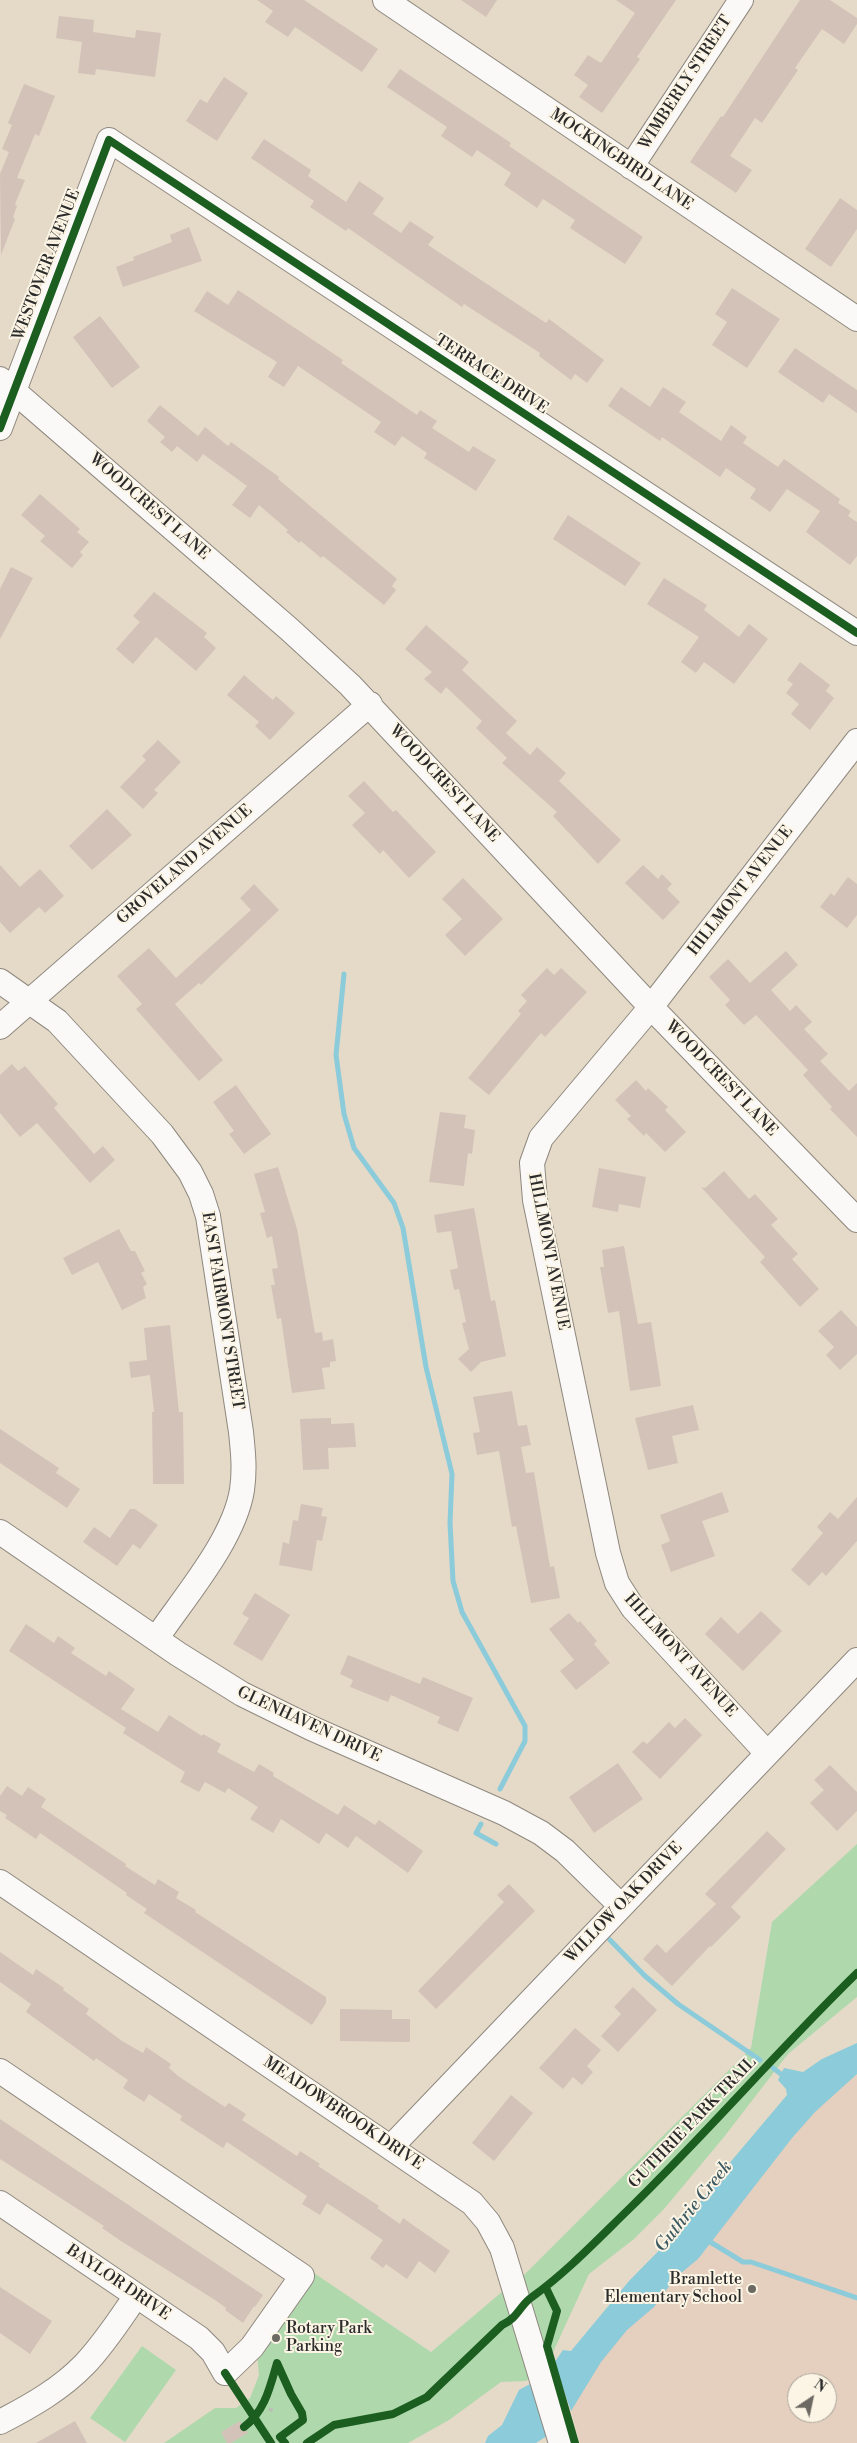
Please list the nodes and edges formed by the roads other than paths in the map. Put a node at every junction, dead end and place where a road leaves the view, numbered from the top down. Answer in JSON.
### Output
{"nodes":[{"id":1,"x":741,"y":0,"type":"edge"},
{"id":2,"x":395,"y":3,"type":"edge"},
{"id":3,"x":109,"y":140,"type":"joint"},
{"id":4,"x":631,"y":167,"type":"junction"},
{"id":5,"x":857,"y":319,"type":"edge"},
{"id":6,"x":7,"y":384,"type":"edge"},
{"id":7,"x":0,"y":428,"type":"edge"},
{"id":8,"x":857,"y":633,"type":"edge"},
{"id":9,"x":370,"y":704,"type":"junction"},
{"id":10,"x":857,"y":741,"type":"edge"},
{"id":11,"x":0,"y":981,"type":"edge"},
{"id":12,"x":30,"y":1001,"type":"junction"},
{"id":13,"x":652,"y":1007,"type":"junction"},
{"id":14,"x":0,"y":1027,"type":"edge"},
{"id":15,"x":857,"y":1220,"type":"edge"},
{"id":16,"x":0,"y":1532,"type":"edge"},
{"id":17,"x":156,"y":1639,"type":"junction"},
{"id":18,"x":857,"y":1660,"type":"edge"},
{"id":19,"x":767,"y":1753,"type":"junction"},
{"id":20,"x":0,"y":1882,"type":"edge"},
{"id":21,"x":621,"y":1906,"type":"junction"},
{"id":22,"x":0,"y":2071,"type":"edge"},
{"id":23,"x":391,"y":2147,"type":"junction"},
{"id":24,"x":0,"y":2203,"type":"edge"},
{"id":25,"x":136,"y":2296,"type":"junction"},
{"id":26,"x":0,"y":2422,"type":"edge"},
{"id":27,"x":561,"y":2443,"type":"edge"}],
"edges":[{"from":1,"to":4,"type":"street","name":"WIMBERLY STREET"},
{"from":2,"to":4,"type":"street","name":"MOCKINGBIRD LANE"},
{"from":3,"to":6,"type":"street","name":"WESTOVER AVENUE"},
{"from":3,"to":8,"type":"street","name":"TERRACE DRIVE"},
{"from":4,"to":5,"type":"street","name":"MOCKINGBIRD LANE"},
{"from":6,"to":7,"type":"street","name":"WESTOVER AVENUE"},
{"from":6,"to":9,"type":"street","name":"WOODCREST LANE"},
{"from":9,"to":12,"type":"street","name":"GROVELAND AVENUE"},
{"from":9,"to":13,"type":"street","name":"WOODCREST LANE"},
{"from":10,"to":13,"type":"street","name":"HILLMONT AVENUE"},
{"from":11,"to":12,"type":"street","name":"EAST FAIRMONT STREET"},
{"from":12,"to":14,"type":"street","name":"GROVELAND AVENUE"},
{"from":12,"to":17,"type":"street","name":"EAST FAIRMONT STREET"},
{"from":13,"to":15,"type":"street","name":"WOODCREST LANE"},
{"from":13,"to":19,"type":"street","name":"HILLMONT AVENUE"},
{"from":16,"to":17,"type":"street","name":"GLENHAVEN DRIVE"},
{"from":17,"to":21,"type":"street","name":"GLENHAVEN DRIVE"},
{"from":18,"to":19,"type":"street","name":"WILLOW OAK DRIVE"},
{"from":19,"to":21,"type":"street","name":"WILLOW OAK DRIVE"},
{"from":20,"to":23,"type":"street","name":"MEADOWBROOK DRIVE"},
{"from":21,"to":23,"type":"street","name":"WILLOW OAK DRIVE"},
{"from":22,"to":25,"type":"street","name":"BAYLOR DRIVE"},
{"from":23,"to":27,"type":"street","name":"MEADOWBROOK DRIVE"},
{"from":24,"to":25,"type":"street","name":"BAYLOR DRIVE"},
{"from":25,"to":26,"type":"street"}]}
